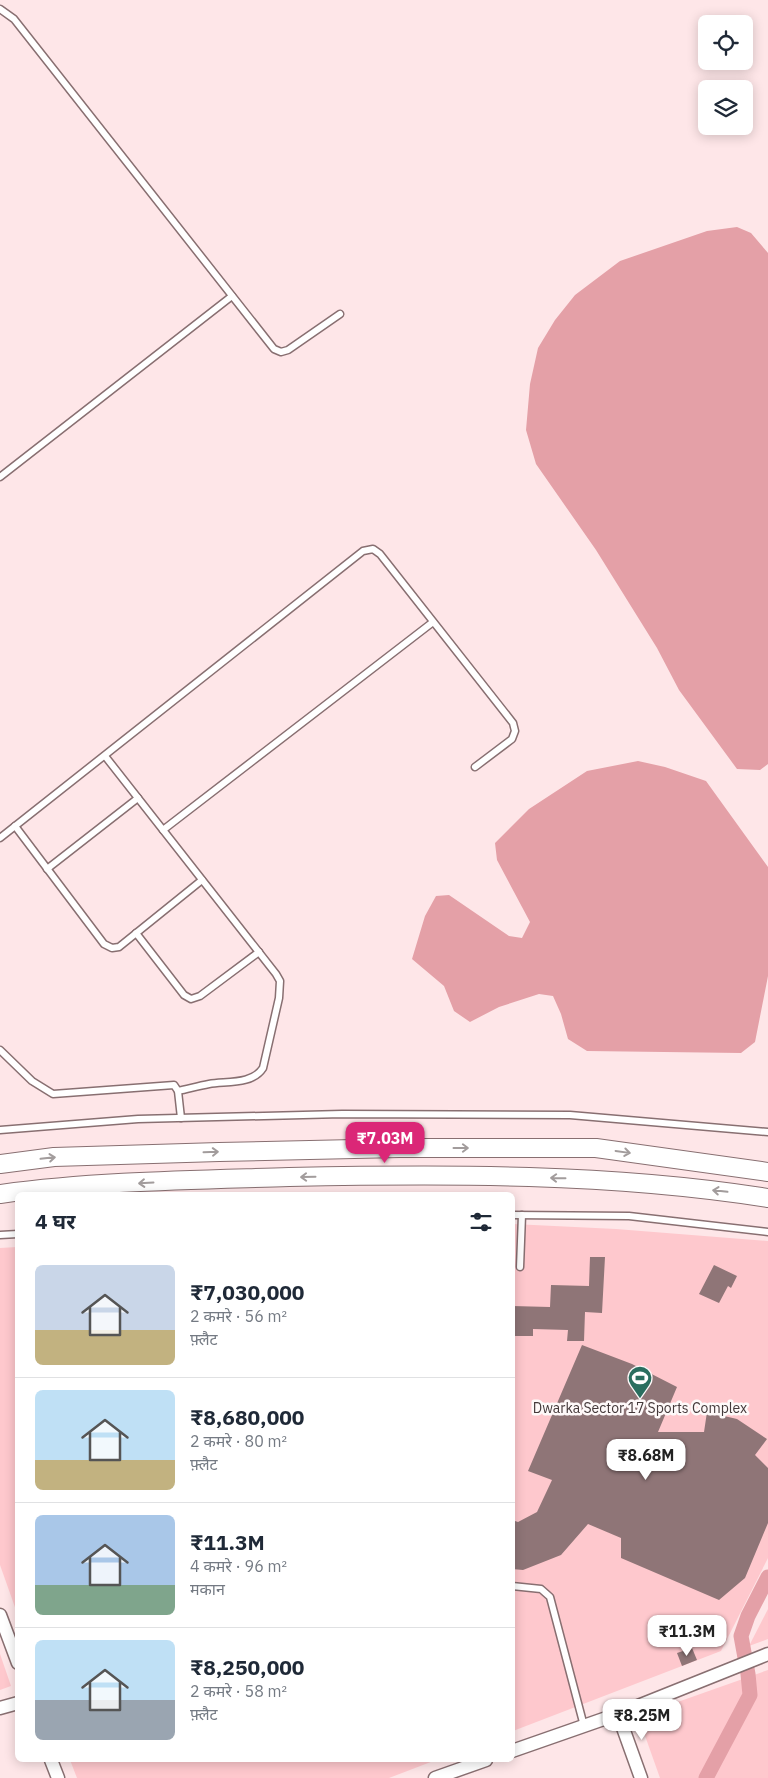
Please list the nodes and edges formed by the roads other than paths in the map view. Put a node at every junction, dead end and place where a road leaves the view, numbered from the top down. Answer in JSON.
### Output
{"nodes":[{"id":1,"x":0,"y":9,"type":"edge"},
{"id":2,"x":232,"y":296,"type":"junction"},
{"id":3,"x":340,"y":314,"type":"dead end"},
{"id":4,"x":0,"y":477,"type":"edge"},
{"id":5,"x":433,"y":622,"type":"junction"},
{"id":6,"x":105,"y":756,"type":"junction"},
{"id":7,"x":475,"y":767,"type":"dead end"},
{"id":8,"x":138,"y":798,"type":"junction"},
{"id":9,"x":14,"y":826,"type":"junction"},
{"id":10,"x":163,"y":830,"type":"junction"},
{"id":11,"x":0,"y":838,"type":"edge"},
{"id":12,"x":47,"y":869,"type":"junction"},
{"id":13,"x":202,"y":880,"type":"junction"},
{"id":14,"x":136,"y":934,"type":"junction"},
{"id":15,"x":259,"y":952,"type":"junction"},
{"id":16,"x":0,"y":1050,"type":"edge"},
{"id":17,"x":178,"y":1091,"type":"junction"},
{"id":18,"x":181,"y":1118,"type":"junction"},
{"id":19,"x":0,"y":1130,"type":"edge"},
{"id":20,"x":768,"y":1132,"type":"edge"},
{"id":21,"x":0,"y":1164,"type":"edge"},
{"id":22,"x":768,"y":1172,"type":"edge"},
{"id":23,"x":0,"y":1194,"type":"edge"},
{"id":24,"x":768,"y":1198,"type":"edge"},
{"id":25,"x":515,"y":1215,"type":"edge"},
{"id":26,"x":522,"y":1215,"type":"junction"},
{"id":27,"x":768,"y":1232,"type":"edge"},
{"id":28,"x":15,"y":1234,"type":"edge"},
{"id":29,"x":0,"y":1235,"type":"edge"},
{"id":30,"x":520,"y":1268,"type":"dead end"},
{"id":31,"x":515,"y":1586,"type":"edge"},
{"id":32,"x":0,"y":1615,"type":"edge"},
{"id":33,"x":15,"y":1655,"type":"edge"},
{"id":34,"x":765,"y":1655,"type":"edge"},
{"id":35,"x":15,"y":1704,"type":"edge"},
{"id":36,"x":0,"y":1708,"type":"edge"},
{"id":37,"x":618,"y":1714,"type":"junction"},
{"id":38,"x":584,"y":1726,"type":"junction"},
{"id":39,"x":515,"y":1750,"type":"edge"},
{"id":40,"x":53,"y":1762,"type":"edge"},
{"id":41,"x":480,"y":1762,"type":"edge"},
{"id":42,"x":58,"y":1778,"type":"edge"},
{"id":43,"x":435,"y":1778,"type":"edge"},
{"id":44,"x":641,"y":1778,"type":"edge"}],
"edges":[{"from":1,"to":2,"type":"lane"},
{"from":2,"to":3,"type":"lane"},
{"from":2,"to":4,"type":"lane"},
{"from":5,"to":6,"type":"lane"},
{"from":5,"to":7,"type":"lane"},
{"from":5,"to":10,"type":"lane"},
{"from":6,"to":8,"type":"lane"},
{"from":6,"to":9,"type":"lane"},
{"from":8,"to":10,"type":"lane"},
{"from":8,"to":12,"type":"lane"},
{"from":9,"to":11,"type":"lane"},
{"from":9,"to":12,"type":"lane"},
{"from":10,"to":13,"type":"lane"},
{"from":12,"to":14,"type":"lane"},
{"from":13,"to":14,"type":"lane"},
{"from":13,"to":15,"type":"lane"},
{"from":14,"to":15,"type":"lane"},
{"from":15,"to":17,"type":"lane"},
{"from":16,"to":17,"type":"lane"},
{"from":17,"to":18,"type":"lane"},
{"from":18,"to":19,"type":"lane"},
{"from":18,"to":20,"type":"lane"},
{"from":21,"to":22,"type":"main road","one_way":true},
{"from":24,"to":23,"type":"main road","one_way":true},
{"from":25,"to":26,"type":"lane"},
{"from":26,"to":27,"type":"lane"},
{"from":26,"to":30,"type":"lane"},
{"from":28,"to":29,"type":"lane"},
{"from":31,"to":38,"type":"lane"},
{"from":32,"to":33,"type":"street"},
{"from":34,"to":37,"type":"street"},
{"from":35,"to":36,"type":"street"},
{"from":37,"to":38,"type":"street"},
{"from":37,"to":44,"type":"street"},
{"from":38,"to":39,"type":"street"},
{"from":40,"to":42,"type":"street"},
{"from":41,"to":43,"type":"street"}]}
